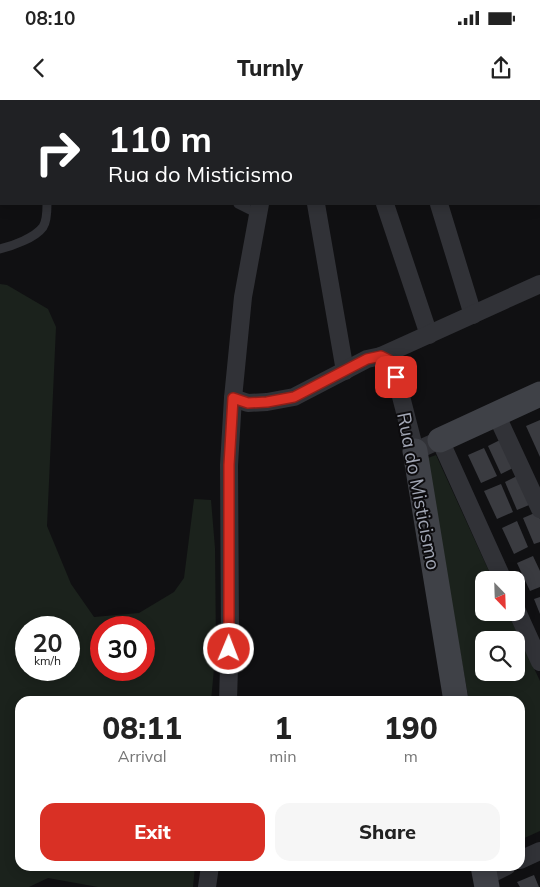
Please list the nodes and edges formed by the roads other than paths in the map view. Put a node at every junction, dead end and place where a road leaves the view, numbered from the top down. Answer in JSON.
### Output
{"nodes":[{"id":1,"x":47,"y":205,"type":"edge"},
{"id":2,"x":242,"y":205,"type":"edge"},
{"id":3,"x":316,"y":205,"type":"edge"},
{"id":4,"x":385,"y":205,"type":"edge"},
{"id":5,"x":439,"y":205,"type":"edge"},
{"id":6,"x":259,"y":209,"type":"edge"},
{"id":7,"x":0,"y":249,"type":"edge"},
{"id":8,"x":540,"y":284,"type":"edge"},
{"id":9,"x":473,"y":315,"type":"junction"},
{"id":10,"x":430,"y":334,"type":"junction"},
{"id":11,"x":381,"y":356,"type":"junction"},
{"id":12,"x":345,"y":371,"type":"junction"},
{"id":13,"x":540,"y":394,"type":"edge"},
{"id":14,"x":233,"y":398,"type":"junction"},
{"id":15,"x":496,"y":414,"type":"junction"},
{"id":16,"x":440,"y":440,"type":"junction"},
{"id":17,"x":415,"y":452,"type":"junction"},
{"id":18,"x":540,"y":509,"type":"edge"},
{"id":19,"x":499,"y":571,"type":"edge"},
{"id":20,"x":521,"y":621,"type":"edge"},
{"id":21,"x":540,"y":662,"type":"edge"},
{"id":22,"x":228,"y":696,"type":"edge"},
{"id":23,"x":455,"y":696,"type":"edge"},
{"id":24,"x":540,"y":851,"type":"edge"},
{"id":25,"x":525,"y":858,"type":"edge"},
{"id":26,"x":209,"y":871,"type":"edge"},
{"id":27,"x":497,"y":871,"type":"edge"},
{"id":28,"x":485,"y":877,"type":"edge"},
{"id":29,"x":207,"y":887,"type":"edge"}],
"edges":[{"from":1,"to":7,"type":"lane"},
{"from":2,"to":6,"type":"lane"},
{"from":3,"to":12,"type":"street"},
{"from":4,"to":10,"type":"street"},
{"from":5,"to":9,"type":"street"},
{"from":6,"to":14,"type":"street"},
{"from":8,"to":9,"type":"street"},
{"from":9,"to":10,"type":"street"},
{"from":10,"to":11,"type":"street"},
{"from":11,"to":12,"type":"street"},
{"from":11,"to":17,"type":"street","name":"Rua do Misticismo"},
{"from":12,"to":14,"type":"street"},
{"from":13,"to":15,"type":"street"},
{"from":14,"to":22,"type":"street"},
{"from":15,"to":16,"type":"street"},
{"from":15,"to":18,"type":"street"},
{"from":16,"to":17,"type":"street"},
{"from":16,"to":19,"type":"street"},
{"from":17,"to":23,"type":"street","name":"Rua do Misticismo"},
{"from":20,"to":21,"type":"street"},
{"from":24,"to":25,"type":"street"},
{"from":26,"to":29,"type":"street"},
{"from":27,"to":28,"type":"street"}]}
